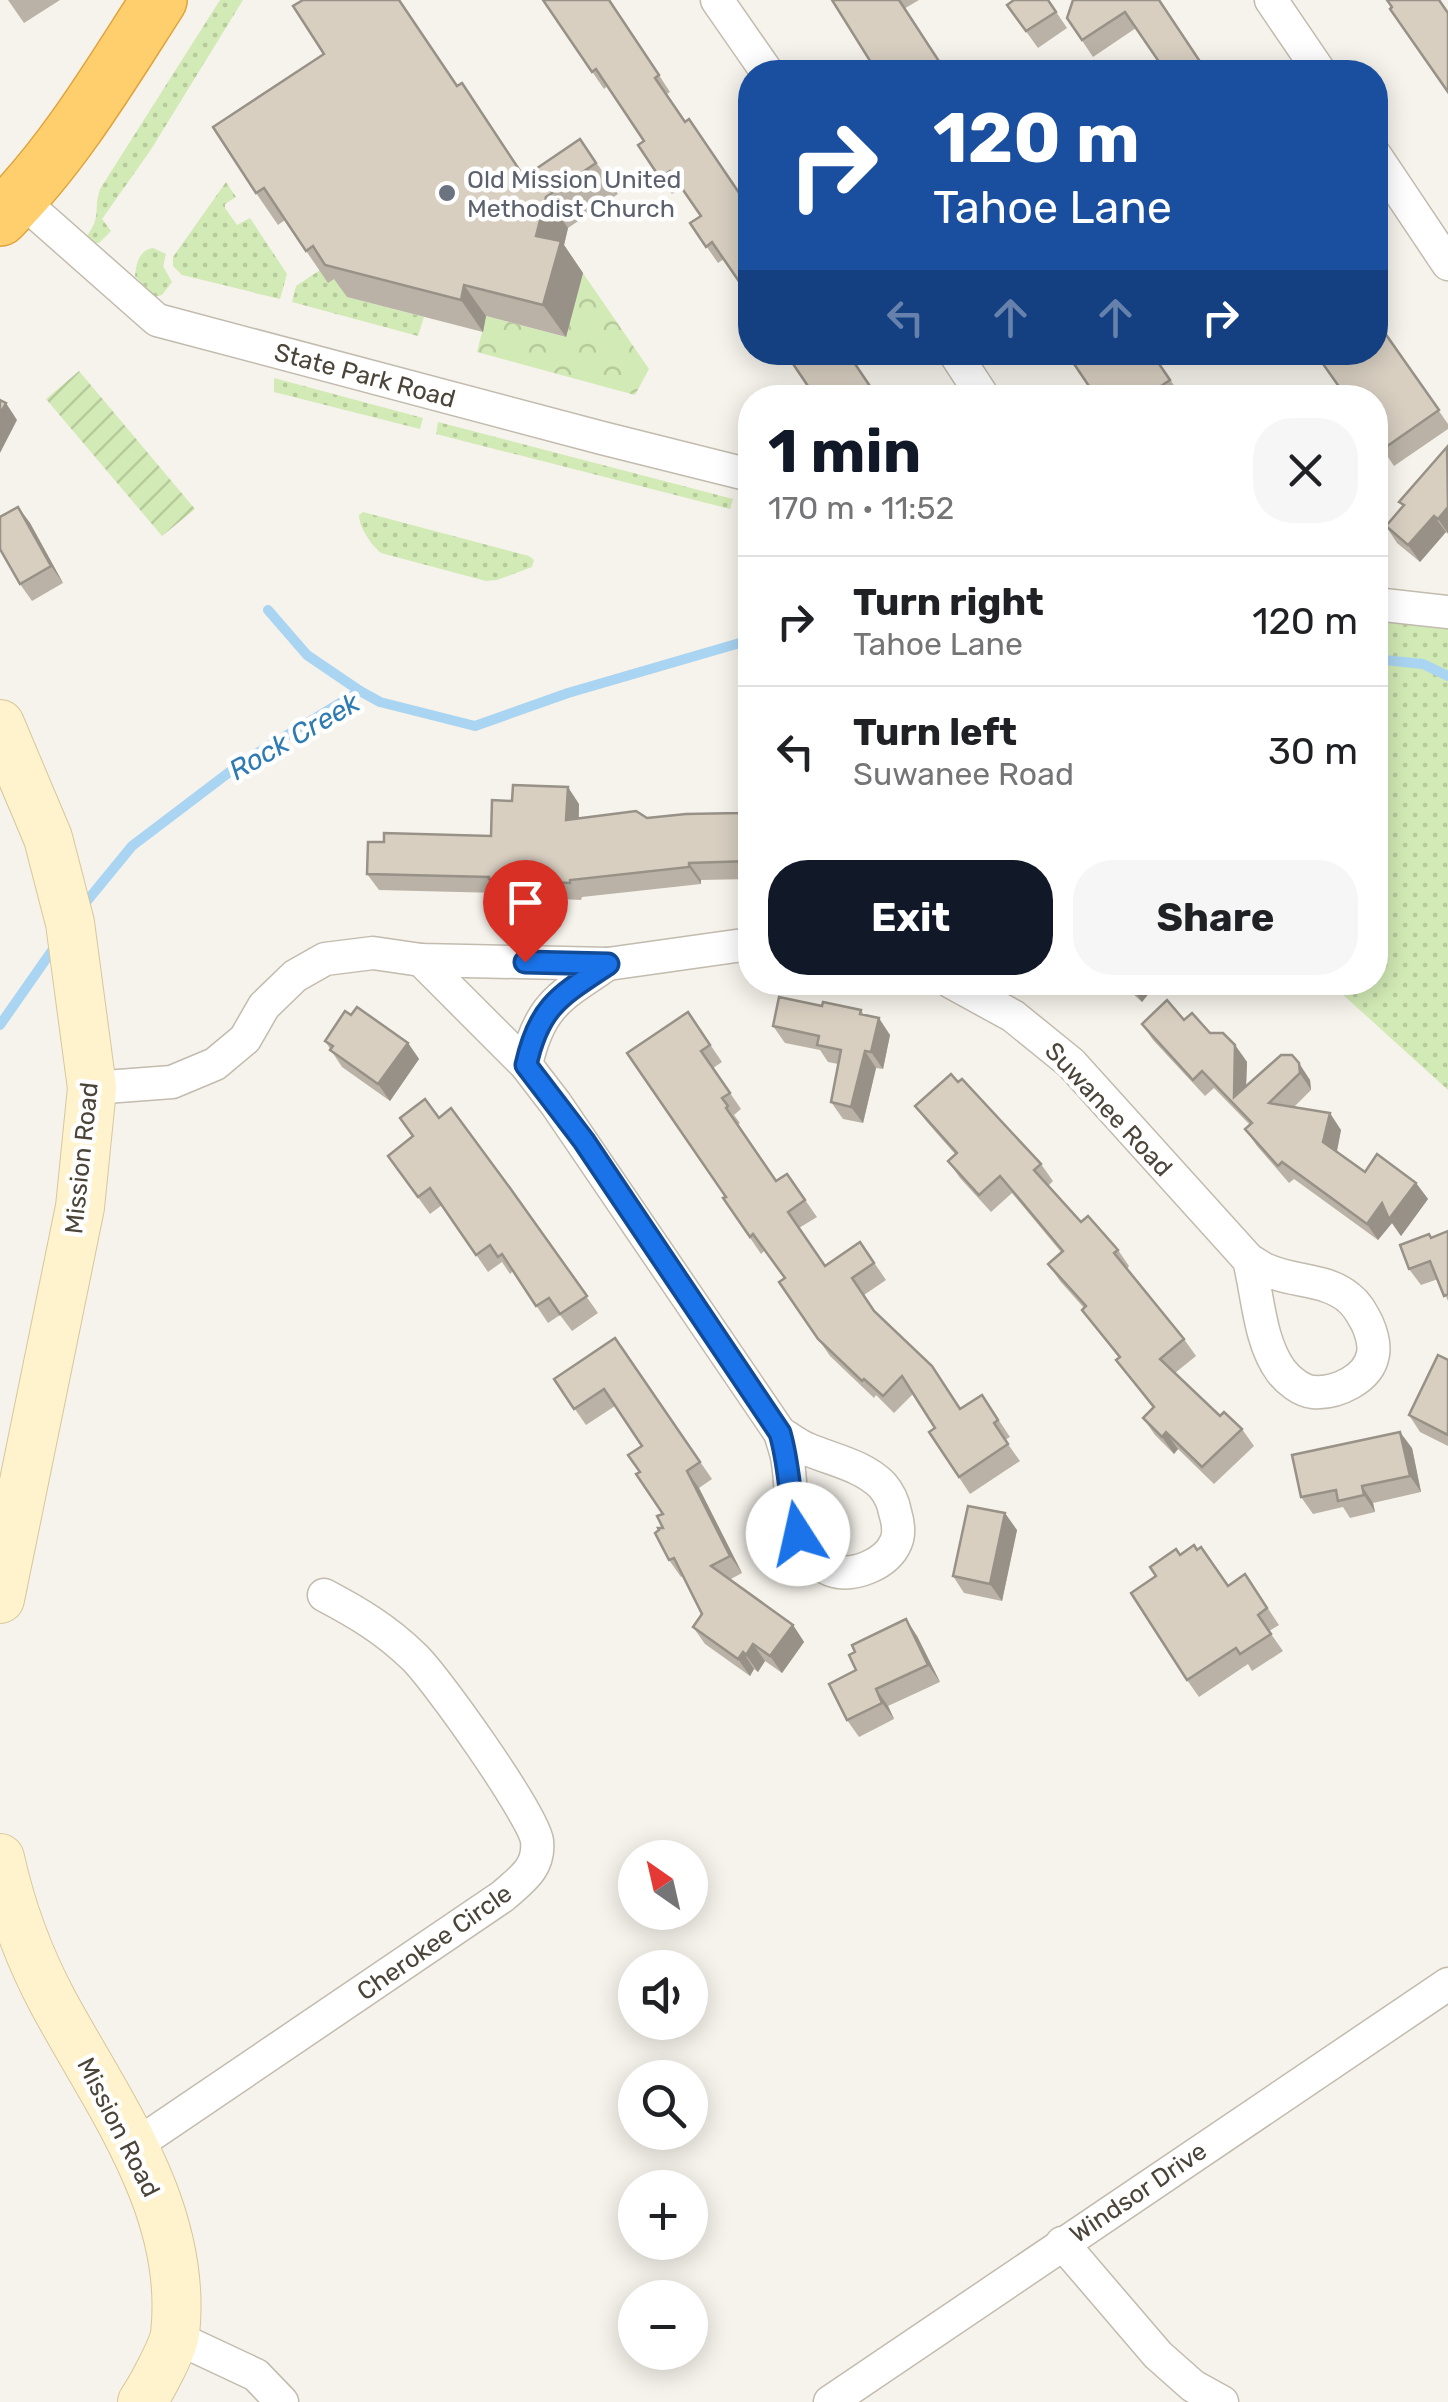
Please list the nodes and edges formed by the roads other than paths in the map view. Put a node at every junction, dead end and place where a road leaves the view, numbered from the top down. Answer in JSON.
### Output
{"nodes":[{"id":1,"x":159,"y":0,"type":"edge"},
{"id":2,"x":717,"y":0,"type":"edge"},
{"id":3,"x":1271,"y":0,"type":"edge"},
{"id":4,"x":758,"y":60,"type":"edge"},
{"id":5,"x":1312,"y":60,"type":"edge"},
{"id":6,"x":1388,"y":174,"type":"edge"},
{"id":7,"x":10,"y":208,"type":"edge"},
{"id":8,"x":1448,"y":264,"type":"edge"},
{"id":9,"x":738,"y":472,"type":"edge"},
{"id":10,"x":1388,"y":605,"type":"edge"},
{"id":11,"x":1448,"y":612,"type":"edge"},
{"id":12,"x":0,"y":724,"type":"edge"},
{"id":13,"x":738,"y":946,"type":"edge"},
{"id":14,"x":421,"y":960,"type":"junction"},
{"id":15,"x":608,"y":964,"type":"junction"},
{"id":16,"x":975,"y":995,"type":"edge"},
{"id":17,"x":526,"y":1065,"type":"junction"},
{"id":18,"x":90,"y":1076,"type":"junction"},
{"id":19,"x":1249,"y":1260,"type":"dead end"},
{"id":20,"x":780,"y":1433,"type":"dead end"},
{"id":21,"x":324,"y":1595,"type":"dead end"},
{"id":22,"x":0,"y":1599,"type":"edge"},
{"id":23,"x":0,"y":1858,"type":"edge"},
{"id":24,"x":1448,"y":1984,"type":"edge"},
{"id":25,"x":134,"y":2147,"type":"junction"},
{"id":26,"x":1062,"y":2244,"type":"junction"},
{"id":27,"x":175,"y":2338,"type":"junction"},
{"id":28,"x":142,"y":2402,"type":"edge"},
{"id":29,"x":282,"y":2402,"type":"edge"},
{"id":30,"x":830,"y":2402,"type":"edge"},
{"id":31,"x":1222,"y":2402,"type":"edge"}],
"edges":[{"from":1,"to":7,"type":"highway"},
{"from":2,"to":4,"type":"street"},
{"from":3,"to":5,"type":"street"},
{"from":6,"to":8,"type":"street"},
{"from":7,"to":9,"type":"street","name":"State Park Road"},
{"from":10,"to":11,"type":"street"},
{"from":12,"to":18,"type":"main road","name":"Mission Road"},
{"from":13,"to":15,"type":"street"},
{"from":14,"to":15,"type":"street"},
{"from":14,"to":17,"type":"street"},
{"from":14,"to":18,"type":"street"},
{"from":15,"to":17,"type":"street"},
{"from":16,"to":19,"type":"street","name":"Suwanee Road"},
{"from":17,"to":20,"type":"street"},
{"from":18,"to":22,"type":"main road","name":"Mission Road"},
{"from":21,"to":25,"type":"street","name":"Cherokee Circle"},
{"from":23,"to":25,"type":"main road","name":"Mission Road"},
{"from":24,"to":26,"type":"street","name":"Windsor Drive"},
{"from":25,"to":27,"type":"main road","name":"Mission Road"},
{"from":26,"to":30,"type":"street","name":"Windsor Drive"},
{"from":26,"to":31,"type":"street"},
{"from":27,"to":28,"type":"main road","name":"Mission Road"},
{"from":27,"to":29,"type":"street"}]}
